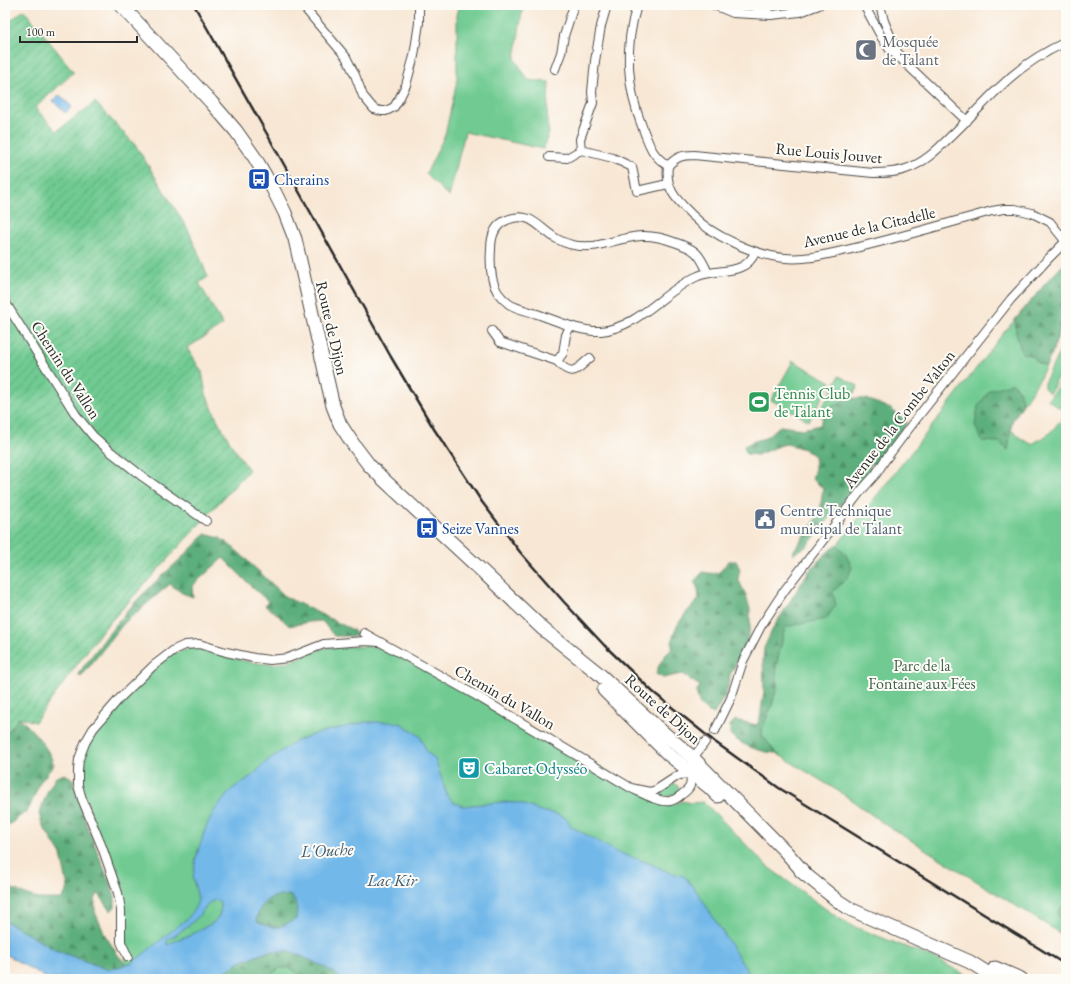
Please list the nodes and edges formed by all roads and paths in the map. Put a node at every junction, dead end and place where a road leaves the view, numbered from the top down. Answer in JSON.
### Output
{"nodes":[{"id":1,"x":302,"y":5,"type":"edge"},
{"id":2,"x":419,"y":5,"type":"edge"},
{"id":3,"x":574,"y":5,"type":"edge"},
{"id":4,"x":607,"y":5,"type":"edge"},
{"id":5,"x":636,"y":5,"type":"edge"},
{"id":6,"x":714,"y":5,"type":"edge"},
{"id":7,"x":774,"y":5,"type":"edge"},
{"id":8,"x":819,"y":5,"type":"edge"},
{"id":9,"x":864,"y":5,"type":"edge"},
{"id":10,"x":880,"y":5,"type":"edge"},
{"id":11,"x":121,"y":6,"type":"edge"},
{"id":12,"x":752,"y":14,"type":"junction"},
{"id":13,"x":1066,"y":42,"type":"edge"},
{"id":14,"x":900,"y":58,"type":"junction"},
{"id":15,"x":555,"y":69,"type":"dead end"},
{"id":16,"x":967,"y":121,"type":"junction"},
{"id":17,"x":581,"y":150,"type":"junction"},
{"id":18,"x":550,"y":157,"type":"dead end"},
{"id":19,"x":668,"y":166,"type":"junction"},
{"id":20,"x":668,"y":184,"type":"junction"},
{"id":21,"x":1066,"y":242,"type":"edge"},
{"id":22,"x":756,"y":252,"type":"junction"},
{"id":23,"x":708,"y":273,"type":"junction"},
{"id":24,"x":5,"y":302,"type":"edge"},
{"id":25,"x":570,"y":326,"type":"junction"},
{"id":26,"x":492,"y":331,"type":"dead end"},
{"id":27,"x":590,"y":358,"type":"dead end"},
{"id":28,"x":557,"y":361,"type":"junction"},
{"id":29,"x":206,"y":521,"type":"dead end"},
{"id":30,"x":543,"y":629,"type":"junction"},
{"id":31,"x":364,"y":633,"type":"dead end"},
{"id":32,"x":380,"y":642,"type":"junction"},
{"id":33,"x":606,"y":692,"type":"junction"},
{"id":34,"x":715,"y":731,"type":"tunnel mouth"},
{"id":35,"x":705,"y":742,"type":"tunnel mouth"},
{"id":36,"x":693,"y":758,"type":"junction"},
{"id":37,"x":691,"y":774,"type":"junction"},
{"id":38,"x":631,"y":788,"type":"junction"},
{"id":39,"x":724,"y":790,"type":"junction"},
{"id":40,"x":806,"y":875,"type":"junction"},
{"id":41,"x":128,"y":957,"type":"dead end"},
{"id":42,"x":970,"y":962,"type":"junction"},
{"id":43,"x":986,"y":972,"type":"junction"},
{"id":44,"x":1003,"y":979,"type":"edge"},
{"id":45,"x":1013,"y":979,"type":"edge"},
{"id":46,"x":1021,"y":979,"type":"edge"}],
"edges":[{"from":1,"to":2,"type":"street"},
{"from":3,"to":15,"type":"street"},
{"from":4,"to":17,"type":"street"},
{"from":5,"to":19,"type":"street"},
{"from":6,"to":12,"type":"street"},
{"from":7,"to":12,"type":"street"},
{"from":8,"to":12,"type":"street"},
{"from":9,"to":14,"type":"street"},
{"from":10,"to":14,"type":"street"},
{"from":11,"to":30,"type":"main road","name":"Route de Dijon"},
{"from":13,"to":16,"type":"street","name":"Rue Louis Jouvet"},
{"from":14,"to":16,"type":"street"},
{"from":16,"to":19,"type":"street","name":"Rue Louis Jouvet"},
{"from":17,"to":18,"type":"street"},
{"from":17,"to":20,"type":"street"},
{"from":19,"to":20,"type":"street"},
{"from":20,"to":22,"type":"street","name":"Avenue de la Citadelle"},
{"from":21,"to":22,"type":"street","name":"Avenue de la Citadelle"},
{"from":21,"to":34,"type":"street","name":"Avenue de la Combe Valton"},
{"from":22,"to":23,"type":"street"},
{"from":23,"to":25,"type":"street"},
{"from":23,"to":25,"type":"street"},
{"from":24,"to":29,"type":"street","name":"Chemin du Vallon"},
{"from":25,"to":28,"type":"street"},
{"from":26,"to":28,"type":"street"},
{"from":27,"to":28,"type":"street"},
{"from":30,"to":33,"type":"main road","name":"Route de Dijon"},
{"from":30,"to":36,"type":"main road","name":"Route de Dijon"},
{"from":31,"to":32,"type":"street","name":"Chemin du Vallon"},
{"from":32,"to":38,"type":"street","name":"Chemin du Vallon"},
{"from":32,"to":41,"type":"street"},
{"from":33,"to":36,"type":"main road","name":"Route de Dijon"},
{"from":33,"to":37,"type":"main road","name":"Route de Dijon"},
{"from":35,"to":36,"type":"street"},
{"from":36,"to":37,"type":"main road"},
{"from":36,"to":39,"type":"main road"},
{"from":37,"to":38,"type":"street","name":"Chemin du Vallon"},
{"from":37,"to":38,"type":"street","name":"Chemin du Vallon"},
{"from":37,"to":39,"type":"main road"},
{"from":37,"to":40,"type":"main road","name":"Route de Dijon"},
{"from":39,"to":40,"type":"main road"},
{"from":40,"to":42,"type":"main road"},
{"from":42,"to":43,"type":"main road"},
{"from":42,"to":46,"type":"main road"},
{"from":43,"to":44,"type":"main road"},
{"from":43,"to":45,"type":"main road"}]}
